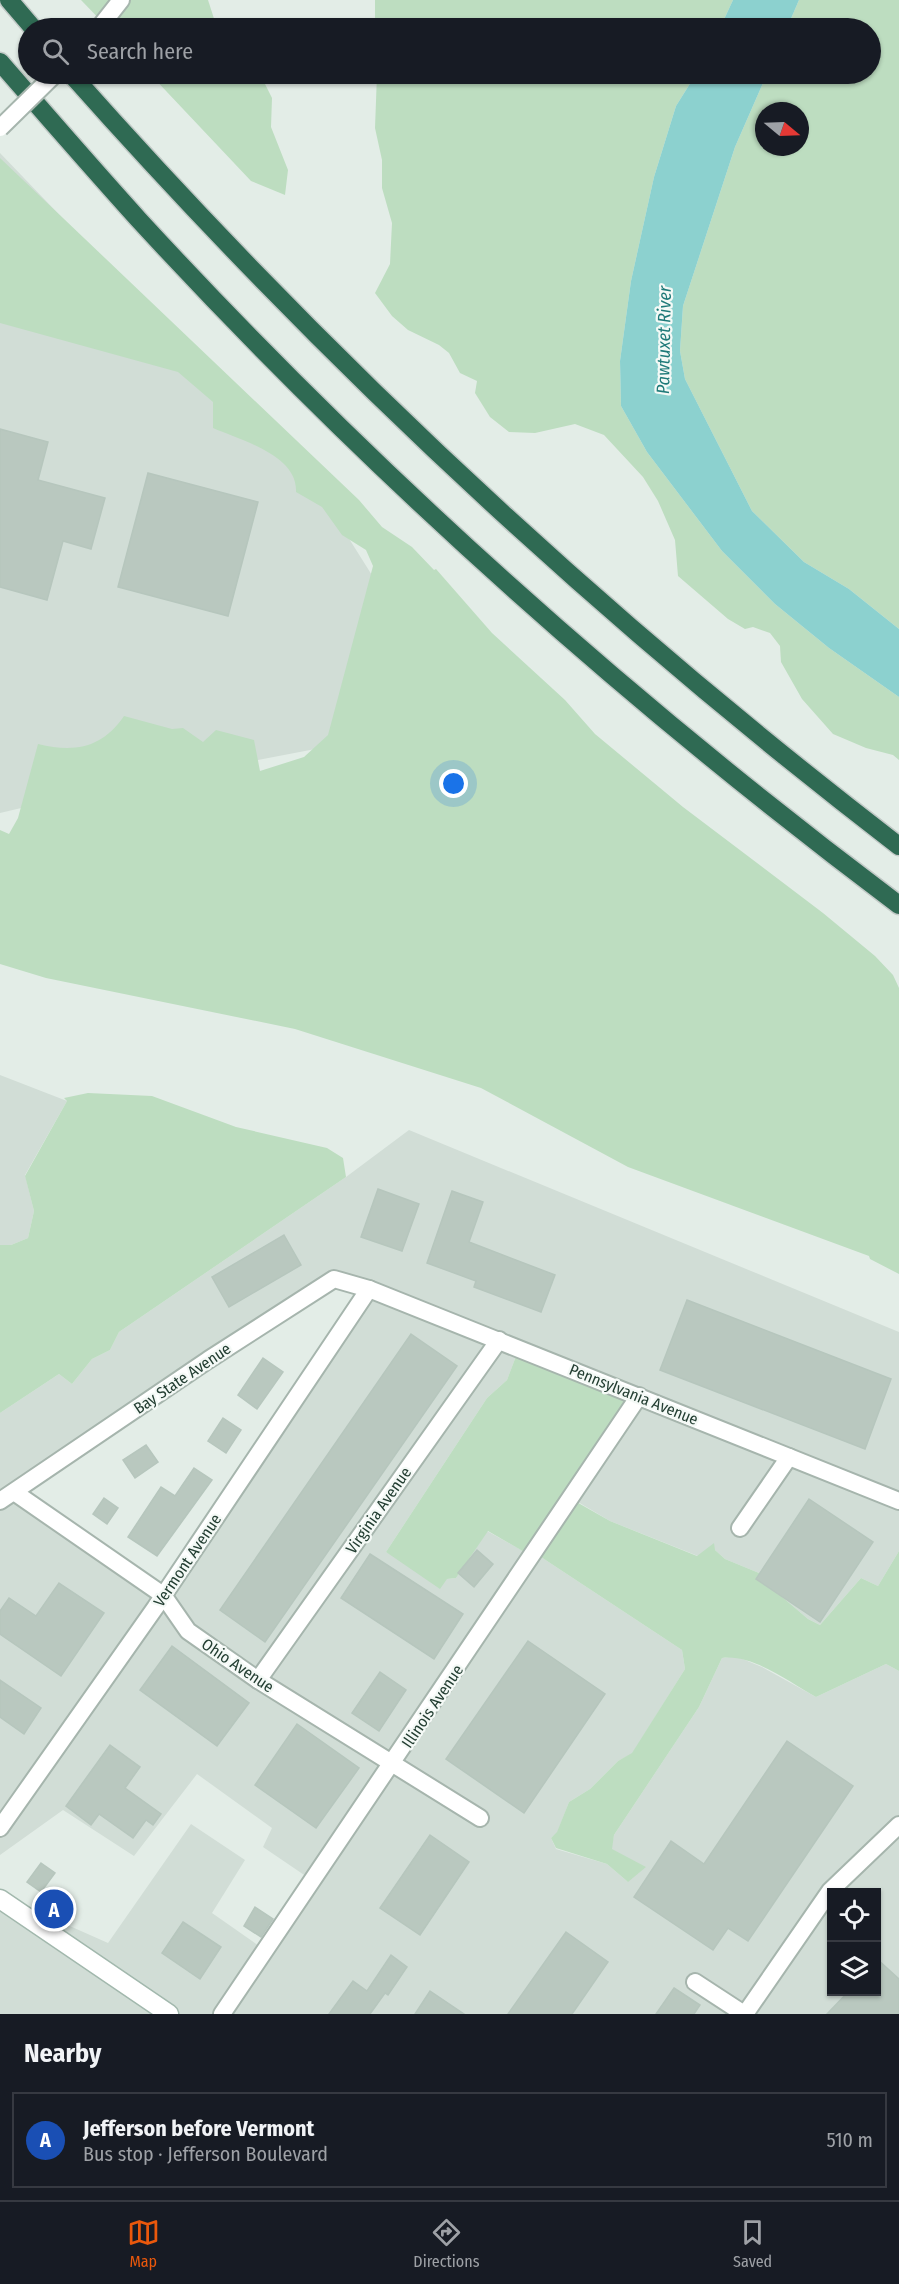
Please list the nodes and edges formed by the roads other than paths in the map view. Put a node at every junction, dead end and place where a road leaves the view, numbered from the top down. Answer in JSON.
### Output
{"nodes":[{"id":1,"x":9,"y":0,"type":"edge"},
{"id":2,"x":121,"y":0,"type":"edge"},
{"id":3,"x":24,"y":18,"type":"edge"},
{"id":4,"x":107,"y":18,"type":"edge"},
{"id":5,"x":0,"y":62,"type":"edge"},
{"id":6,"x":18,"y":83,"type":"edge"},
{"id":7,"x":19,"y":84,"type":"edge"},
{"id":8,"x":45,"y":84,"type":"edge"},
{"id":9,"x":80,"y":84,"type":"edge"},
{"id":10,"x":0,"y":128,"type":"edge"},
{"id":11,"x":899,"y":846,"type":"edge"},
{"id":12,"x":899,"y":905,"type":"edge"},
{"id":13,"x":369,"y":1289,"type":"junction"},
{"id":14,"x":499,"y":1340,"type":"junction"},
{"id":15,"x":639,"y":1396,"type":"junction"},
{"id":16,"x":789,"y":1457,"type":"junction"},
{"id":17,"x":7,"y":1496,"type":"edge"},
{"id":18,"x":899,"y":1501,"type":"edge"},
{"id":19,"x":741,"y":1528,"type":"dead end"},
{"id":20,"x":163,"y":1595,"type":"junction"},
{"id":21,"x":258,"y":1680,"type":"junction"},
{"id":22,"x":393,"y":1765,"type":"junction"},
{"id":23,"x":480,"y":1818,"type":"dead end"},
{"id":24,"x":899,"y":1825,"type":"edge"},
{"id":25,"x":0,"y":1828,"type":"edge"},
{"id":26,"x":0,"y":1899,"type":"edge"},
{"id":27,"x":695,"y":1982,"type":"dead end"},
{"id":28,"x":169,"y":2014,"type":"edge"},
{"id":29,"x":222,"y":2014,"type":"edge"},
{"id":30,"x":745,"y":2014,"type":"edge"}],
"edges":[{"from":1,"to":3,"type":"highway"},
{"from":2,"to":4,"type":"street"},
{"from":5,"to":6,"type":"highway"},
{"from":7,"to":12,"type":"highway"},
{"from":8,"to":10,"type":"street","bridge":true},
{"from":9,"to":11,"type":"highway"},
{"from":13,"to":14,"type":"street","name":"Pennsylvania Avenue"},
{"from":13,"to":17,"type":"street","name":"Bay State Avenue"},
{"from":13,"to":20,"type":"street","name":"Vermont Avenue"},
{"from":14,"to":15,"type":"street","name":"Pennsylvania Avenue"},
{"from":14,"to":21,"type":"street","name":"Virginia Avenue"},
{"from":15,"to":16,"type":"street","name":"Pennsylvania Avenue"},
{"from":15,"to":22,"type":"street","name":"Illinois Avenue"},
{"from":16,"to":18,"type":"street","name":"Pennsylvania Avenue"},
{"from":16,"to":19,"type":"street"},
{"from":17,"to":20,"type":"street","name":"Ohio Avenue"},
{"from":20,"to":21,"type":"street","name":"Ohio Avenue"},
{"from":20,"to":25,"type":"street","name":"Vermont Avenue"},
{"from":21,"to":22,"type":"street","name":"Ohio Avenue"},
{"from":22,"to":23,"type":"street","name":"Ohio Avenue"},
{"from":22,"to":29,"type":"street","name":"Illinois Avenue"},
{"from":24,"to":30,"type":"street"},
{"from":26,"to":28,"type":"main road"},
{"from":27,"to":30,"type":"street"}]}
